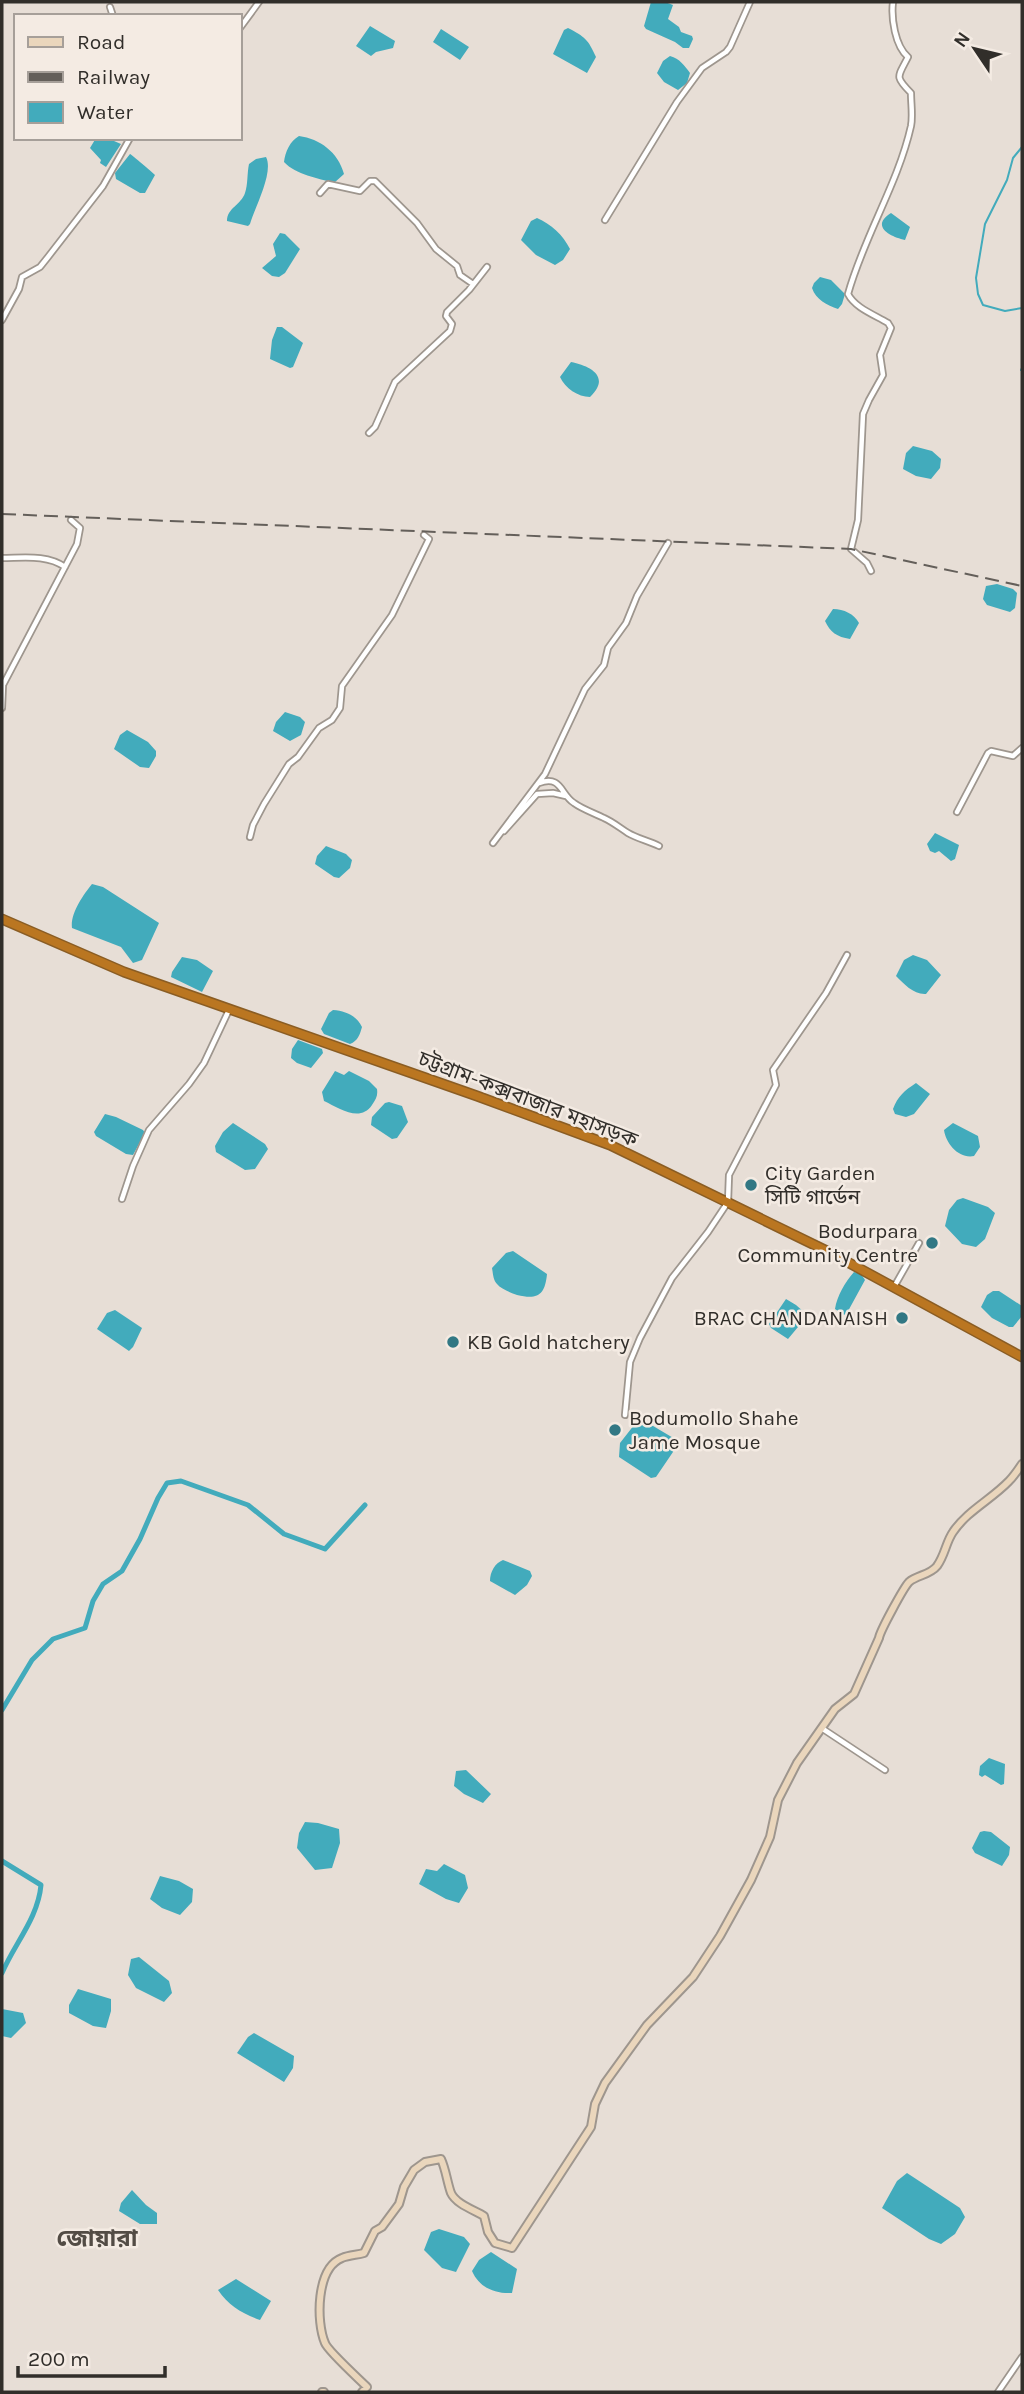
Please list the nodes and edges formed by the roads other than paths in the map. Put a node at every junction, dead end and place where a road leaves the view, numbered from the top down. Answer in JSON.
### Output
{"nodes":[{"id":1,"x":259,"y":2,"type":"edge"},
{"id":2,"x":750,"y":2,"type":"edge"},
{"id":3,"x":893,"y":2,"type":"edge"},
{"id":4,"x":110,"y":7,"type":"dead end"},
{"id":5,"x":112,"y":14,"type":"edge"},
{"id":6,"x":242,"y":25,"type":"edge"},
{"id":7,"x":129,"y":140,"type":"edge"},
{"id":8,"x":320,"y":193,"type":"dead end"},
{"id":9,"x":606,"y":220,"type":"dead end"},
{"id":10,"x":487,"y":267,"type":"dead end"},
{"id":11,"x":473,"y":284,"type":"junction"},
{"id":12,"x":2,"y":320,"type":"edge"},
{"id":13,"x":369,"y":433,"type":"dead end"},
{"id":14,"x":71,"y":520,"type":"dead end"},
{"id":15,"x":424,"y":535,"type":"dead end"},
{"id":16,"x":668,"y":542,"type":"dead end"},
{"id":17,"x":2,"y":558,"type":"edge"},
{"id":18,"x":65,"y":566,"type":"junction"},
{"id":19,"x":871,"y":571,"type":"dead end"},
{"id":20,"x":2,"y":687,"type":"edge"},
{"id":21,"x":2,"y":708,"type":"edge"},
{"id":22,"x":1022,"y":747,"type":"edge"},
{"id":23,"x":538,"y":783,"type":"junction"},
{"id":24,"x":567,"y":796,"type":"junction"},
{"id":25,"x":957,"y":812,"type":"dead end"},
{"id":26,"x":250,"y":837,"type":"dead end"},
{"id":27,"x":497,"y":837,"type":"junction"},
{"id":28,"x":493,"y":843,"type":"dead end"},
{"id":29,"x":659,"y":846,"type":"dead end"},
{"id":30,"x":2,"y":919,"type":"edge"},
{"id":31,"x":847,"y":955,"type":"dead end"},
{"id":32,"x":229,"y":1010,"type":"junction"},
{"id":33,"x":122,"y":1199,"type":"dead end"},
{"id":34,"x":728,"y":1202,"type":"junction"},
{"id":35,"x":919,"y":1243,"type":"dead end"},
{"id":36,"x":894,"y":1287,"type":"junction"},
{"id":37,"x":1022,"y":1357,"type":"edge"},
{"id":38,"x":625,"y":1415,"type":"dead end"},
{"id":39,"x":1022,"y":1464,"type":"edge"},
{"id":40,"x":823,"y":1729,"type":"junction"},
{"id":41,"x":885,"y":1770,"type":"dead end"},
{"id":42,"x":1022,"y":2357,"type":"edge"},
{"id":43,"x":362,"y":2392,"type":"edge"},
{"id":44,"x":998,"y":2392,"type":"edge"}],
"edges":[{"from":1,"to":6,"type":"street"},
{"from":2,"to":9,"type":"street"},
{"from":3,"to":19,"type":"street"},
{"from":4,"to":5,"type":"street"},
{"from":7,"to":12,"type":"street"},
{"from":8,"to":11,"type":"street"},
{"from":10,"to":11,"type":"street"},
{"from":11,"to":13,"type":"street"},
{"from":14,"to":18,"type":"street"},
{"from":15,"to":26,"type":"street"},
{"from":16,"to":23,"type":"street"},
{"from":17,"to":18,"type":"street"},
{"from":18,"to":20,"type":"street"},
{"from":20,"to":21,"type":"street"},
{"from":22,"to":25,"type":"street"},
{"from":23,"to":24,"type":"street"},
{"from":23,"to":27,"type":"street"},
{"from":24,"to":27,"type":"street"},
{"from":24,"to":29,"type":"street"},
{"from":27,"to":28,"type":"street"},
{"from":30,"to":32,"type":"highway","name":"চট্টগ্রাম-কক্সবাজার মহাসড়ক"},
{"from":31,"to":34,"type":"street"},
{"from":32,"to":33,"type":"street"},
{"from":32,"to":34,"type":"highway","name":"চট্টগ্রাম-কক্সবাজার মহাসড়ক"},
{"from":34,"to":36,"type":"highway","name":"চট্টগ্রাম-কক্সবাজার মহাসড়ক"},
{"from":34,"to":38,"type":"street"},
{"from":35,"to":36,"type":"street"},
{"from":36,"to":37,"type":"highway","name":"চট্টগ্রাম-কক্সবাজার মহাসড়ক"},
{"from":39,"to":40,"type":"street"},
{"from":40,"to":41,"type":"street"},
{"from":40,"to":43,"type":"street"},
{"from":42,"to":44,"type":"street"}]}
